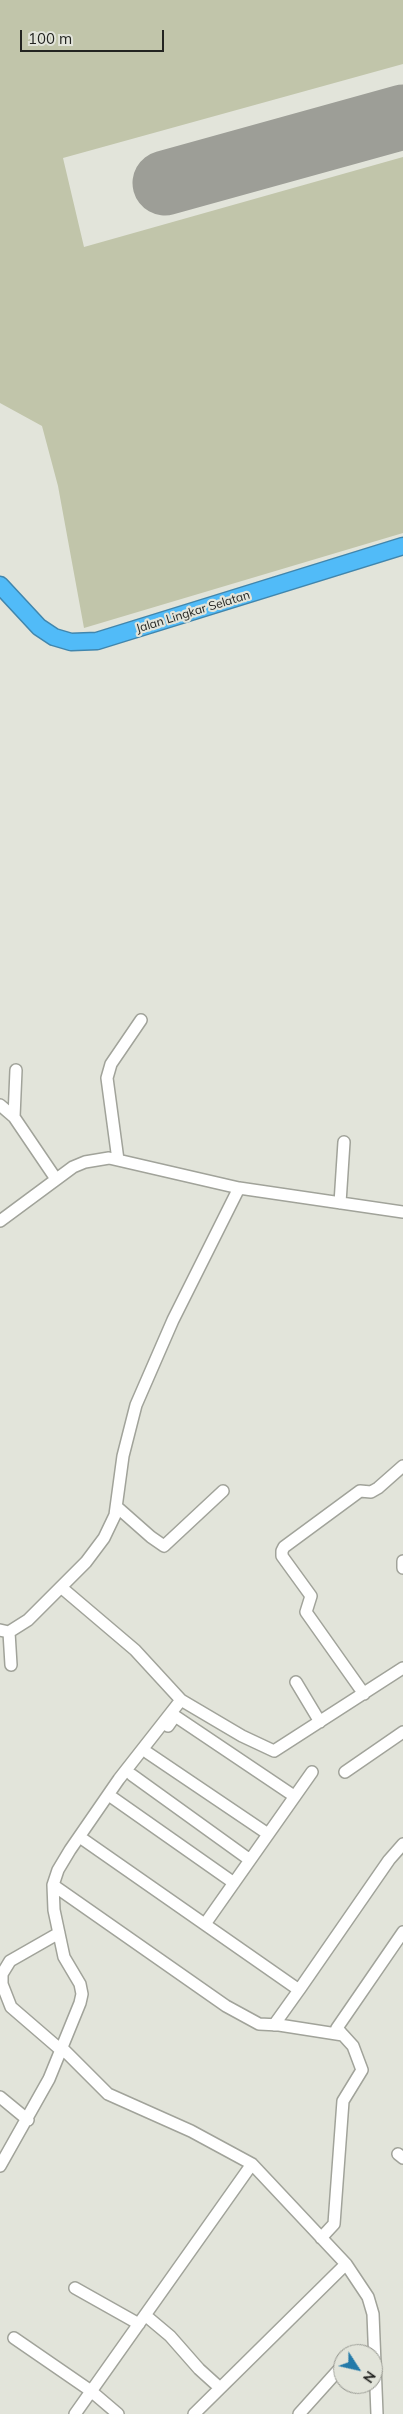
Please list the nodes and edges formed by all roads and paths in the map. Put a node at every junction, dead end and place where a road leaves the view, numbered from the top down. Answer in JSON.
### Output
{"nodes":[{"id":1,"x":403,"y":546,"type":"edge"},
{"id":2,"x":0,"y":585,"type":"edge"},
{"id":3,"x":141,"y":1020,"type":"dead end"},
{"id":4,"x":16,"y":1070,"type":"dead end"},
{"id":5,"x":0,"y":1105,"type":"edge"},
{"id":6,"x":14,"y":1117,"type":"junction"},
{"id":7,"x":344,"y":1142,"type":"dead end"},
{"id":8,"x":118,"y":1160,"type":"junction"},
{"id":9,"x":56,"y":1179,"type":"junction"},
{"id":10,"x":239,"y":1188,"type":"junction"},
{"id":11,"x":340,"y":1203,"type":"junction"},
{"id":12,"x":403,"y":1212,"type":"edge"},
{"id":13,"x":0,"y":1221,"type":"edge"},
{"id":14,"x":403,"y":1466,"type":"edge"},
{"id":15,"x":223,"y":1491,"type":"dead end"},
{"id":16,"x":117,"y":1507,"type":"junction"},
{"id":17,"x":403,"y":1561,"type":"edge"},
{"id":18,"x":403,"y":1568,"type":"edge"},
{"id":19,"x":62,"y":1588,"type":"junction"},
{"id":20,"x":5,"y":1631,"type":"edge"},
{"id":21,"x":11,"y":1665,"type":"dead end"},
{"id":22,"x":403,"y":1668,"type":"edge"},
{"id":23,"x":296,"y":1682,"type":"dead end"},
{"id":24,"x":364,"y":1694,"type":"junction"},
{"id":25,"x":182,"y":1700,"type":"junction"},
{"id":26,"x":320,"y":1722,"type":"junction"},
{"id":27,"x":403,"y":1732,"type":"edge"},
{"id":28,"x":148,"y":1753,"type":"junction"},
{"id":29,"x":312,"y":1772,"type":"dead end"},
{"id":30,"x":345,"y":1772,"type":"dead end"},
{"id":31,"x":132,"y":1775,"type":"junction"},
{"id":32,"x":294,"y":1796,"type":"junction"},
{"id":33,"x":113,"y":1798,"type":"junction"},
{"id":34,"x":268,"y":1834,"type":"junction"},
{"id":35,"x":82,"y":1838,"type":"junction"},
{"id":36,"x":403,"y":1844,"type":"edge"},
{"id":37,"x":250,"y":1860,"type":"junction"},
{"id":38,"x":234,"y":1883,"type":"junction"},
{"id":39,"x":53,"y":1885,"type":"junction"},
{"id":40,"x":205,"y":1924,"type":"junction"},
{"id":41,"x":59,"y":1932,"type":"junction"},
{"id":42,"x":403,"y":1932,"type":"edge"},
{"id":43,"x":299,"y":1990,"type":"junction"},
{"id":44,"x":274,"y":2025,"type":"junction"},
{"id":45,"x":343,"y":2036,"type":"junction"},
{"id":46,"x":63,"y":2050,"type":"junction"},
{"id":47,"x":0,"y":2097,"type":"edge"},
{"id":48,"x":28,"y":2120,"type":"junction"},
{"id":49,"x":252,"y":2164,"type":"junction"},
{"id":50,"x":0,"y":2166,"type":"edge"},
{"id":51,"x":321,"y":2238,"type":"junction"},
{"id":52,"x":346,"y":2264,"type":"junction"},
{"id":53,"x":76,"y":2288,"type":"dead end"},
{"id":54,"x":142,"y":2319,"type":"junction"},
{"id":55,"x":14,"y":2338,"type":"dead end"},
{"id":56,"x":374,"y":2344,"type":"edge"},
{"id":57,"x":333,"y":2377,"type":"edge"},
{"id":58,"x":220,"y":2388,"type":"junction"},
{"id":59,"x":91,"y":2391,"type":"junction"},
{"id":60,"x":376,"y":2394,"type":"edge"},
{"id":61,"x":75,"y":2414,"type":"edge"},
{"id":62,"x":118,"y":2414,"type":"edge"},
{"id":63,"x":194,"y":2414,"type":"edge"},
{"id":64,"x":299,"y":2414,"type":"edge"},
{"id":65,"x":377,"y":2414,"type":"edge"}],
"edges":[{"from":1,"to":2,"type":"highway","name":"Jalan Lingkar Selatan"},
{"from":3,"to":8,"type":"street"},
{"from":4,"to":6,"type":"street"},
{"from":5,"to":6,"type":"street"},
{"from":6,"to":9,"type":"street"},
{"from":7,"to":11,"type":"street"},
{"from":8,"to":9,"type":"street"},
{"from":8,"to":10,"type":"street"},
{"from":9,"to":13,"type":"street"},
{"from":10,"to":11,"type":"street"},
{"from":10,"to":16,"type":"street"},
{"from":11,"to":12,"type":"street"},
{"from":14,"to":24,"type":"street"},
{"from":15,"to":16,"type":"street"},
{"from":16,"to":19,"type":"street"},
{"from":17,"to":18,"type":"street"},
{"from":19,"to":20,"type":"street"},
{"from":19,"to":25,"type":"street"},
{"from":20,"to":21,"type":"street"},
{"from":22,"to":24,"type":"street"},
{"from":23,"to":26,"type":"street"},
{"from":24,"to":26,"type":"street"},
{"from":25,"to":26,"type":"street"},
{"from":25,"to":35,"type":"street"},
{"from":27,"to":30,"type":"street"},
{"from":28,"to":31,"type":"street"},
{"from":28,"to":32,"type":"street"},
{"from":28,"to":34,"type":"street"},
{"from":29,"to":32,"type":"street"},
{"from":31,"to":33,"type":"street"},
{"from":31,"to":37,"type":"street"},
{"from":32,"to":34,"type":"street"},
{"from":33,"to":35,"type":"street"},
{"from":33,"to":38,"type":"street"},
{"from":34,"to":37,"type":"street"},
{"from":35,"to":39,"type":"street"},
{"from":35,"to":40,"type":"street"},
{"from":36,"to":43,"type":"street"},
{"from":37,"to":38,"type":"street"},
{"from":38,"to":40,"type":"street"},
{"from":39,"to":41,"type":"street"},
{"from":39,"to":44,"type":"street"},
{"from":40,"to":43,"type":"street"},
{"from":41,"to":46,"type":"street"},
{"from":41,"to":46,"type":"street"},
{"from":42,"to":45,"type":"street"},
{"from":43,"to":44,"type":"street"},
{"from":44,"to":45,"type":"street"},
{"from":45,"to":51,"type":"street"},
{"from":46,"to":48,"type":"street"},
{"from":46,"to":49,"type":"street"},
{"from":47,"to":48,"type":"street"},
{"from":48,"to":50,"type":"street"},
{"from":49,"to":51,"type":"street"},
{"from":49,"to":54,"type":"street"},
{"from":51,"to":52,"type":"street"},
{"from":52,"to":56,"type":"street"},
{"from":52,"to":58,"type":"street"},
{"from":53,"to":54,"type":"street"},
{"from":54,"to":58,"type":"street"},
{"from":54,"to":59,"type":"street"},
{"from":55,"to":59,"type":"street"},
{"from":57,"to":64,"type":"street"},
{"from":58,"to":63,"type":"street"},
{"from":59,"to":61,"type":"street"},
{"from":59,"to":62,"type":"street"},
{"from":60,"to":65,"type":"street"}]}
